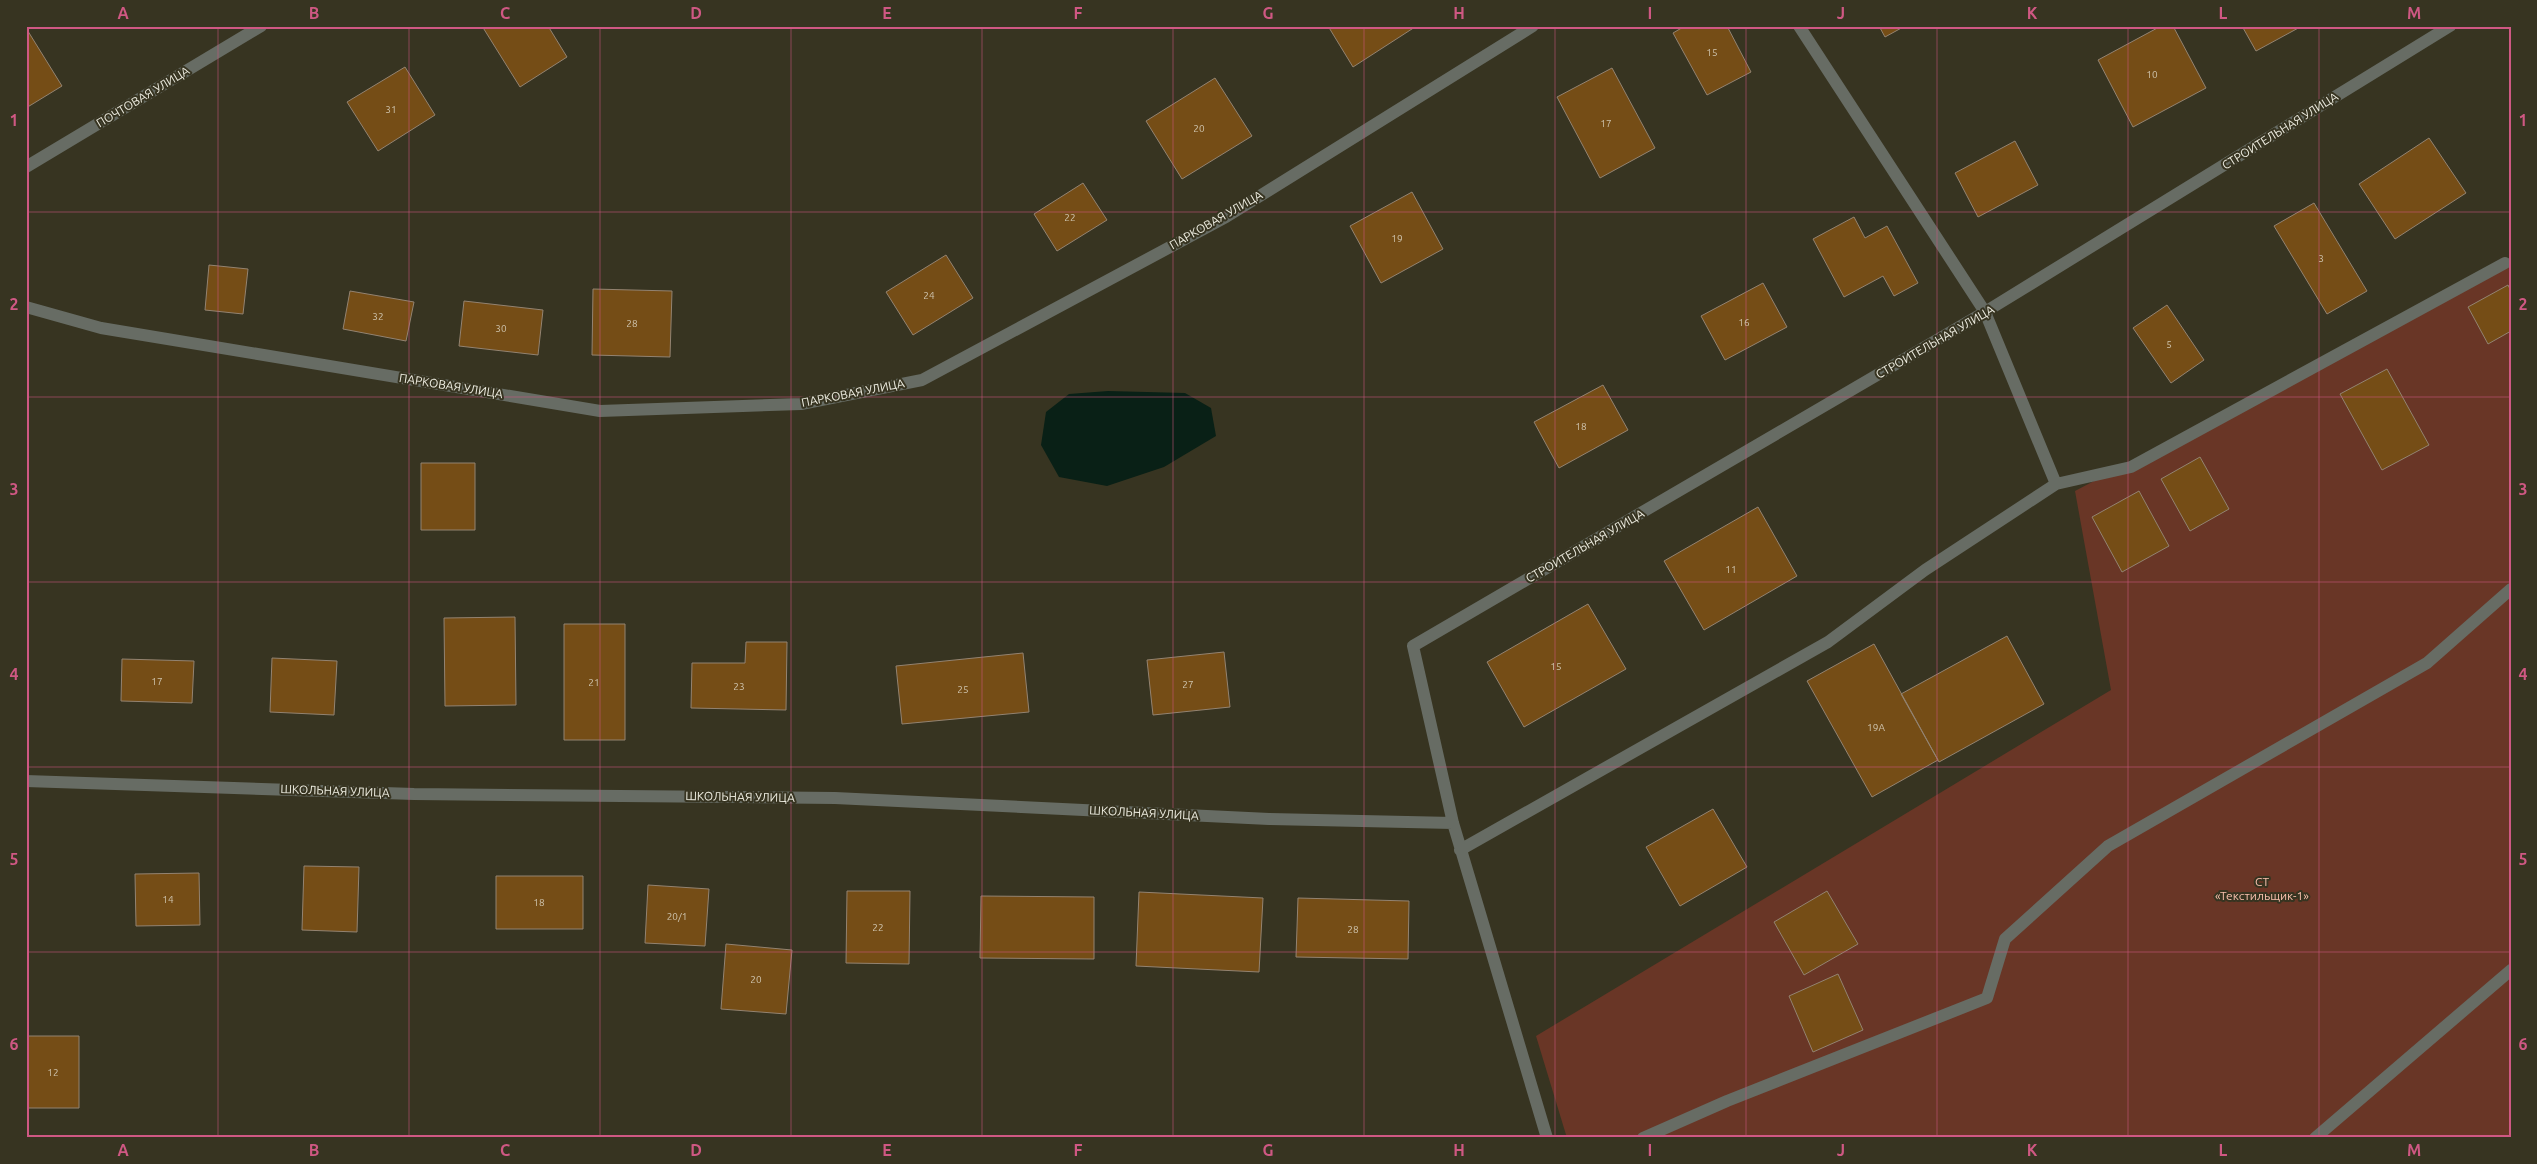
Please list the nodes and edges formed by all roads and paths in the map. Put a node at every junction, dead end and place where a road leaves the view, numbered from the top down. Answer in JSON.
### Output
{"nodes":[{"id":1,"x":261,"y":26,"type":"edge"},
{"id":2,"x":1533,"y":26,"type":"edge"},
{"id":3,"x":1799,"y":26,"type":"edge"},
{"id":4,"x":2450,"y":26,"type":"edge"},
{"id":5,"x":26,"y":168,"type":"edge"},
{"id":6,"x":2505,"y":263,"type":"dead end"},
{"id":7,"x":26,"y":307,"type":"edge"},
{"id":8,"x":1986,"y":312,"type":"junction"},
{"id":9,"x":2056,"y":484,"type":"junction"},
{"id":10,"x":2511,"y":589,"type":"edge"},
{"id":11,"x":26,"y":781,"type":"edge"},
{"id":12,"x":1452,"y":823,"type":"junction"},
{"id":13,"x":1460,"y":850,"type":"junction"},
{"id":14,"x":2511,"y":970,"type":"edge"},
{"id":15,"x":1547,"y":1138,"type":"edge"},
{"id":16,"x":1642,"y":1138,"type":"edge"},
{"id":17,"x":2315,"y":1138,"type":"edge"}],
"edges":[{"from":1,"to":5,"type":"street","name":"ПОЧТОВАЯ УЛИЦА"},
{"from":2,"to":7,"type":"street","name":"ПАРКОВАЯ УЛИЦА"},
{"from":3,"to":8,"type":"street"},
{"from":4,"to":8,"type":"street","name":"СТРОИТЕЛЬНАЯ УЛИЦА"},
{"from":6,"to":9,"type":"street"},
{"from":8,"to":9,"type":"street"},
{"from":8,"to":12,"type":"street","name":"СТРОИТЕЛЬНАЯ УЛИЦА"},
{"from":9,"to":13,"type":"street"},
{"from":10,"to":16,"type":"street"},
{"from":11,"to":12,"type":"street","name":"ШКОЛЬНАЯ УЛИЦА"},
{"from":12,"to":13,"type":"street"},
{"from":13,"to":15,"type":"street"},
{"from":14,"to":17,"type":"street"}]}
